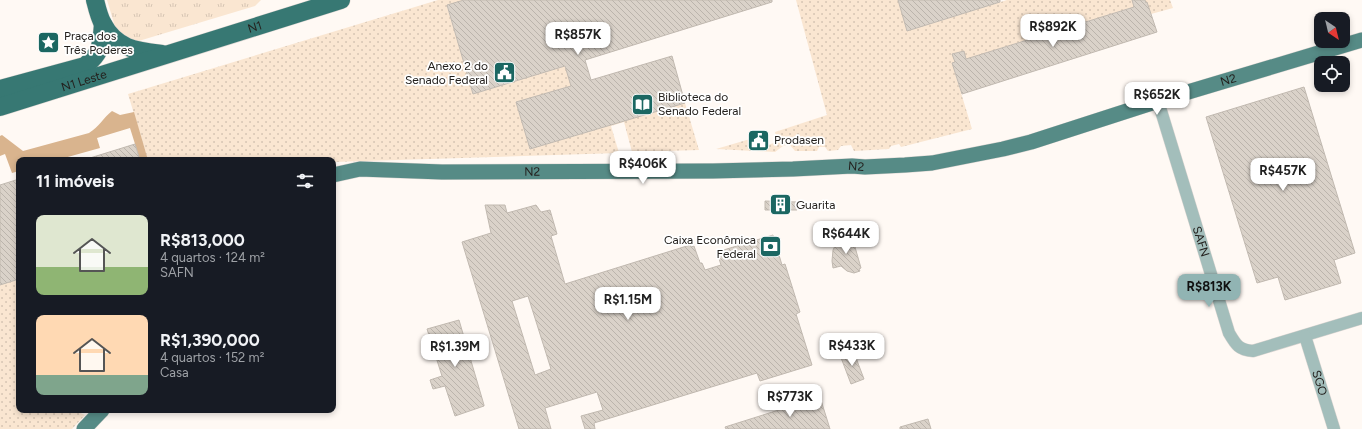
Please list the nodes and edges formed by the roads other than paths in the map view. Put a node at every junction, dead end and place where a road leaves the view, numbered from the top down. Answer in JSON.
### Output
{"nodes":[{"id":1,"x":95,"y":0,"type":"edge"},
{"id":2,"x":341,"y":0,"type":"edge"},
{"id":3,"x":103,"y":24,"type":"junction"},
{"id":4,"x":1362,"y":40,"type":"edge"},
{"id":5,"x":168,"y":54,"type":"junction"},
{"id":6,"x":0,"y":89,"type":"edge"},
{"id":7,"x":1158,"y":101,"type":"junction"},
{"id":8,"x":0,"y":108,"type":"edge"},
{"id":9,"x":336,"y":174,"type":"edge"},
{"id":10,"x":1362,"y":318,"type":"edge"},
{"id":11,"x":1306,"y":336,"type":"junction"},
{"id":12,"x":99,"y":413,"type":"edge"},
{"id":13,"x":84,"y":429,"type":"edge"},
{"id":14,"x":1334,"y":429,"type":"edge"}],
"edges":[{"from":1,"to":3,"type":"highway"},
{"from":2,"to":5,"type":"highway","name":"N1"},
{"from":3,"to":5,"type":"highway"},
{"from":3,"to":6,"type":"highway","name":"N1 Leste"},
{"from":4,"to":7,"type":"main road","name":"N2"},
{"from":5,"to":8,"type":"highway","name":"N1 Leste"},
{"from":7,"to":9,"type":"main road","name":"N2"},
{"from":7,"to":11,"type":"street","name":"SAFN"},
{"from":10,"to":11,"type":"street","name":"SAFN"},
{"from":11,"to":14,"type":"street","name":"SGO"},
{"from":12,"to":13,"type":"main road"}]}
